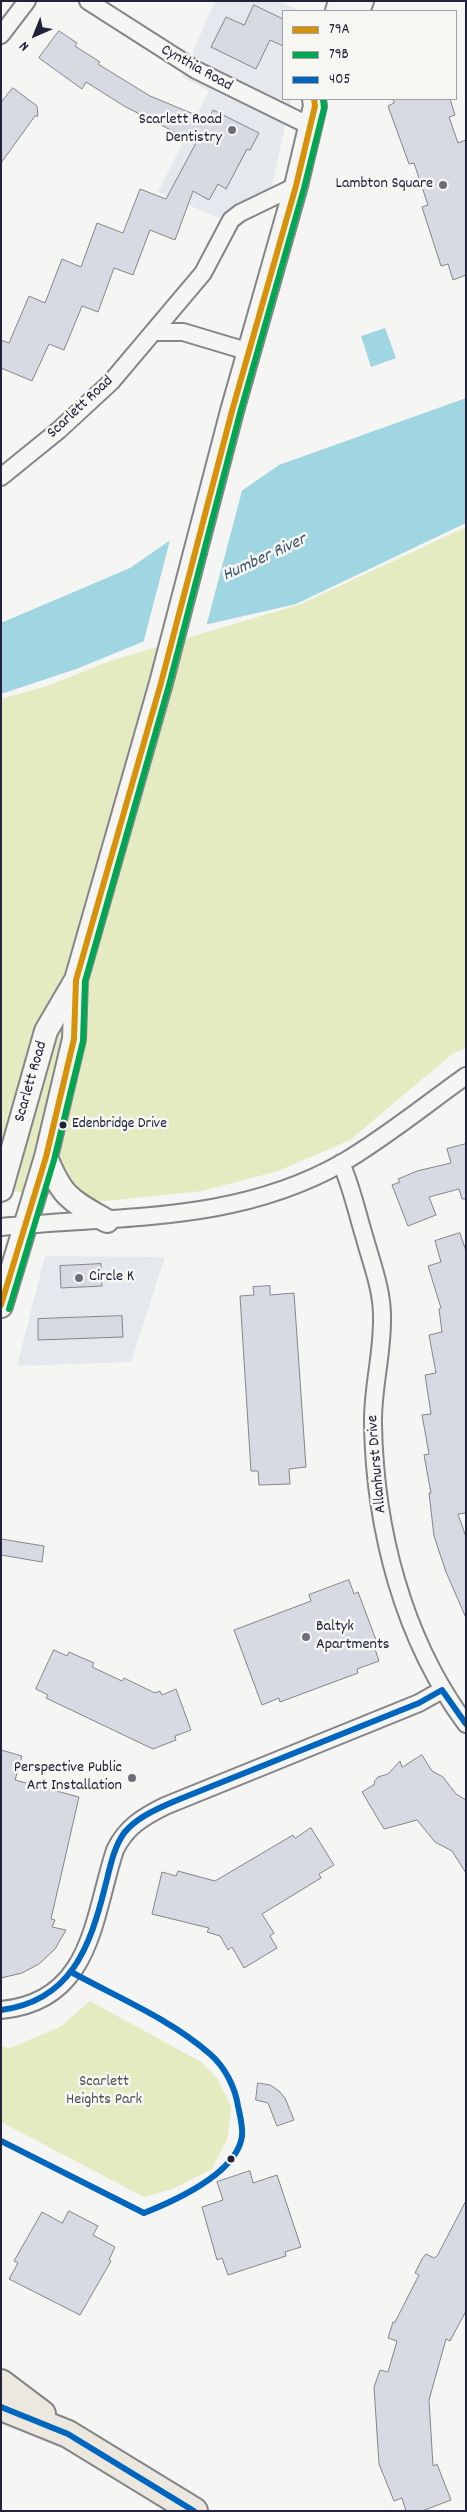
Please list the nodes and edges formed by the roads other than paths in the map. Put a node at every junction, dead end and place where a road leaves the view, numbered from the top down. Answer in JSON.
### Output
{"nodes":[{"id":1,"x":27,"y":1,"type":"edge"},
{"id":2,"x":88,"y":1,"type":"edge"},
{"id":3,"x":1,"y":35,"type":"edge"},
{"id":4,"x":282,"y":97,"type":"edge"},
{"id":5,"x":292,"y":100,"type":"edge"},
{"id":6,"x":315,"y":107,"type":"edge"},
{"id":7,"x":296,"y":186,"type":"junction"},
{"id":8,"x":154,"y":332,"type":"junction"},
{"id":9,"x":250,"y":352,"type":"junction"},
{"id":10,"x":1,"y":476,"type":"edge"},
{"id":11,"x":76,"y":980,"type":"junction"},
{"id":12,"x":466,"y":1076,"type":"edge"},
{"id":13,"x":46,"y":1157,"type":"junction"},
{"id":14,"x":341,"y":1163,"type":"junction"},
{"id":15,"x":1,"y":1190,"type":"edge"},
{"id":16,"x":107,"y":1221,"type":"junction"},
{"id":17,"x":26,"y":1224,"type":"junction"},
{"id":18,"x":1,"y":1227,"type":"edge"},
{"id":19,"x":1,"y":1306,"type":"edge"},
{"id":20,"x":442,"y":1690,"type":"junction"},
{"id":21,"x":466,"y":1724,"type":"edge"},
{"id":22,"x":1,"y":2010,"type":"edge"},
{"id":23,"x":1,"y":2382,"type":"edge"},
{"id":24,"x":1,"y":2407,"type":"edge"},
{"id":25,"x":68,"y":2434,"type":"junction"},
{"id":26,"x":194,"y":2511,"type":"edge"}],
"edges":[{"from":1,"to":3,"type":"street"},
{"from":2,"to":4,"type":"street","name":"Cynthia Road"},
{"from":5,"to":6,"type":"street","name":"Cynthia Road"},
{"from":6,"to":7,"type":"main road","name":"Scarlett Road"},
{"from":7,"to":8,"type":"street","name":"Scarlett Road"},
{"from":7,"to":9,"type":"main road","name":"Scarlett Road"},
{"from":8,"to":9,"type":"street"},
{"from":8,"to":10,"type":"street","name":"Scarlett Road"},
{"from":9,"to":11,"type":"main road","name":"Scarlett Road"},
{"from":11,"to":13,"type":"main road","name":"Scarlett Road"},
{"from":11,"to":15,"type":"main road","name":"Scarlett Road"},
{"from":12,"to":14,"type":"street"},
{"from":13,"to":16,"type":"main road"},
{"from":13,"to":17,"type":"main road","name":"Scarlett Road"},
{"from":14,"to":16,"type":"street"},
{"from":14,"to":20,"type":"street","name":"Allanhurst Drive"},
{"from":16,"to":17,"type":"street"},
{"from":17,"to":18,"type":"street"},
{"from":17,"to":19,"type":"main road","name":"Scarlett Road"},
{"from":20,"to":21,"type":"street","name":"Allanhurst Drive"},
{"from":20,"to":22,"type":"street"},
{"from":23,"to":25,"type":"main road"},
{"from":24,"to":25,"type":"main road"},
{"from":25,"to":26,"type":"main road"}]}
